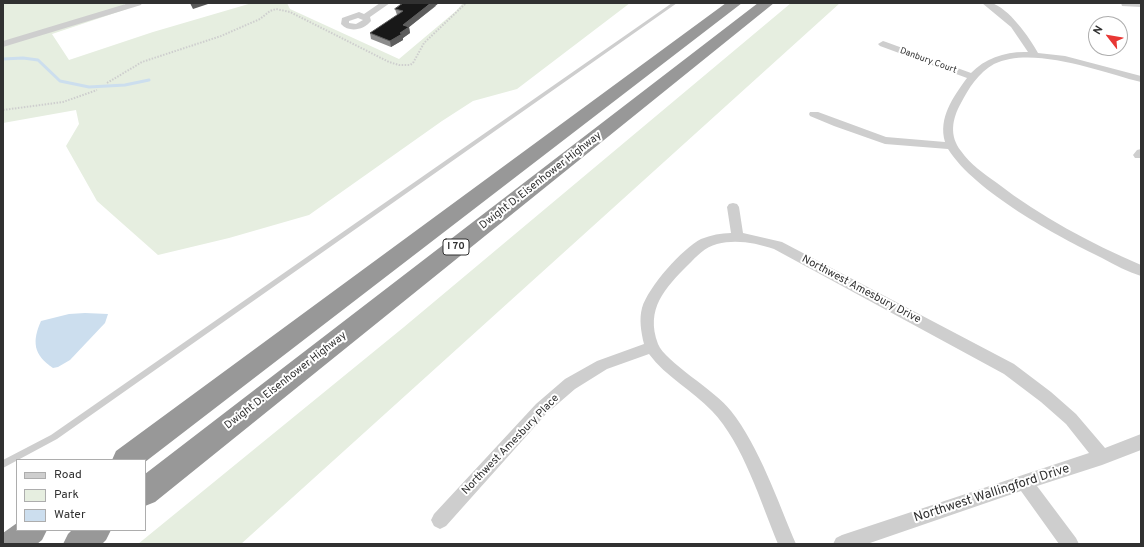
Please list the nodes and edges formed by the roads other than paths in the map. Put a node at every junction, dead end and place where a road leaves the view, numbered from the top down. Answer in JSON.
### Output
{"nodes":[{"id":1,"x":138,"y":3,"type":"edge"},
{"id":2,"x":386,"y":3,"type":"edge"},
{"id":3,"x":675,"y":3,"type":"edge"},
{"id":4,"x":736,"y":3,"type":"edge"},
{"id":5,"x":767,"y":3,"type":"edge"},
{"id":6,"x":986,"y":3,"type":"edge"},
{"id":7,"x":1125,"y":4,"type":"dead end"},
{"id":8,"x":1141,"y":4,"type":"edge"},
{"id":9,"x":365,"y":17,"type":"dead end"},
{"id":10,"x":3,"y":44,"type":"edge"},
{"id":11,"x":883,"y":44,"type":"dead end"},
{"id":12,"x":1034,"y":54,"type":"junction"},
{"id":13,"x":972,"y":77,"type":"junction"},
{"id":14,"x":1141,"y":79,"type":"edge"},
{"id":15,"x":814,"y":114,"type":"dead end"},
{"id":16,"x":952,"y":146,"type":"junction"},
{"id":17,"x":733,"y":207,"type":"dead end"},
{"id":18,"x":738,"y":237,"type":"junction"},
{"id":19,"x":1141,"y":271,"type":"edge"},
{"id":20,"x":652,"y":347,"type":"junction"},
{"id":21,"x":1141,"y":442,"type":"edge"},
{"id":22,"x":1102,"y":457,"type":"junction"},
{"id":23,"x":127,"y":459,"type":"edge"},
{"id":24,"x":3,"y":464,"type":"edge"},
{"id":25,"x":1024,"y":482,"type":"junction"},
{"id":26,"x":146,"y":491,"type":"edge"},
{"id":27,"x":440,"y":520,"type":"dead end"},
{"id":28,"x":31,"y":531,"type":"edge"},
{"id":29,"x":95,"y":531,"type":"edge"},
{"id":30,"x":14,"y":544,"type":"edge"},
{"id":31,"x":78,"y":544,"type":"edge"},
{"id":32,"x":787,"y":544,"type":"edge"},
{"id":33,"x":842,"y":544,"type":"edge"},
{"id":34,"x":1070,"y":544,"type":"edge"}],
"edges":[{"from":1,"to":10,"type":"street"},
{"from":2,"to":9,"type":"street"},
{"from":3,"to":24,"type":"lane"},
{"from":4,"to":23,"type":"highway","number":"I 70"},
{"from":5,"to":26,"type":"highway","name":"Dwight D. Eisenhower Highway","number":"I 70"},
{"from":6,"to":12,"type":"street"},
{"from":7,"to":8,"type":"street"},
{"from":11,"to":13,"type":"street","name":"Danbury Court"},
{"from":12,"to":13,"type":"street"},
{"from":12,"to":14,"type":"street"},
{"from":13,"to":16,"type":"street"},
{"from":15,"to":16,"type":"street"},
{"from":16,"to":19,"type":"street"},
{"from":17,"to":18,"type":"street"},
{"from":18,"to":20,"type":"street","name":"Northwest Amesbury Drive"},
{"from":18,"to":22,"type":"street","name":"Northwest Amesbury Drive"},
{"from":20,"to":27,"type":"street","name":"Northwest Amesbury Place"},
{"from":20,"to":32,"type":"street"},
{"from":21,"to":22,"type":"street","name":"Northwest Wallingford Drive"},
{"from":22,"to":25,"type":"street","name":"Northwest Wallingford Drive"},
{"from":25,"to":33,"type":"street","name":"Northwest Wallingford Drive"},
{"from":25,"to":34,"type":"street"},
{"from":28,"to":30,"type":"highway"},
{"from":29,"to":31,"type":"highway"}]}
